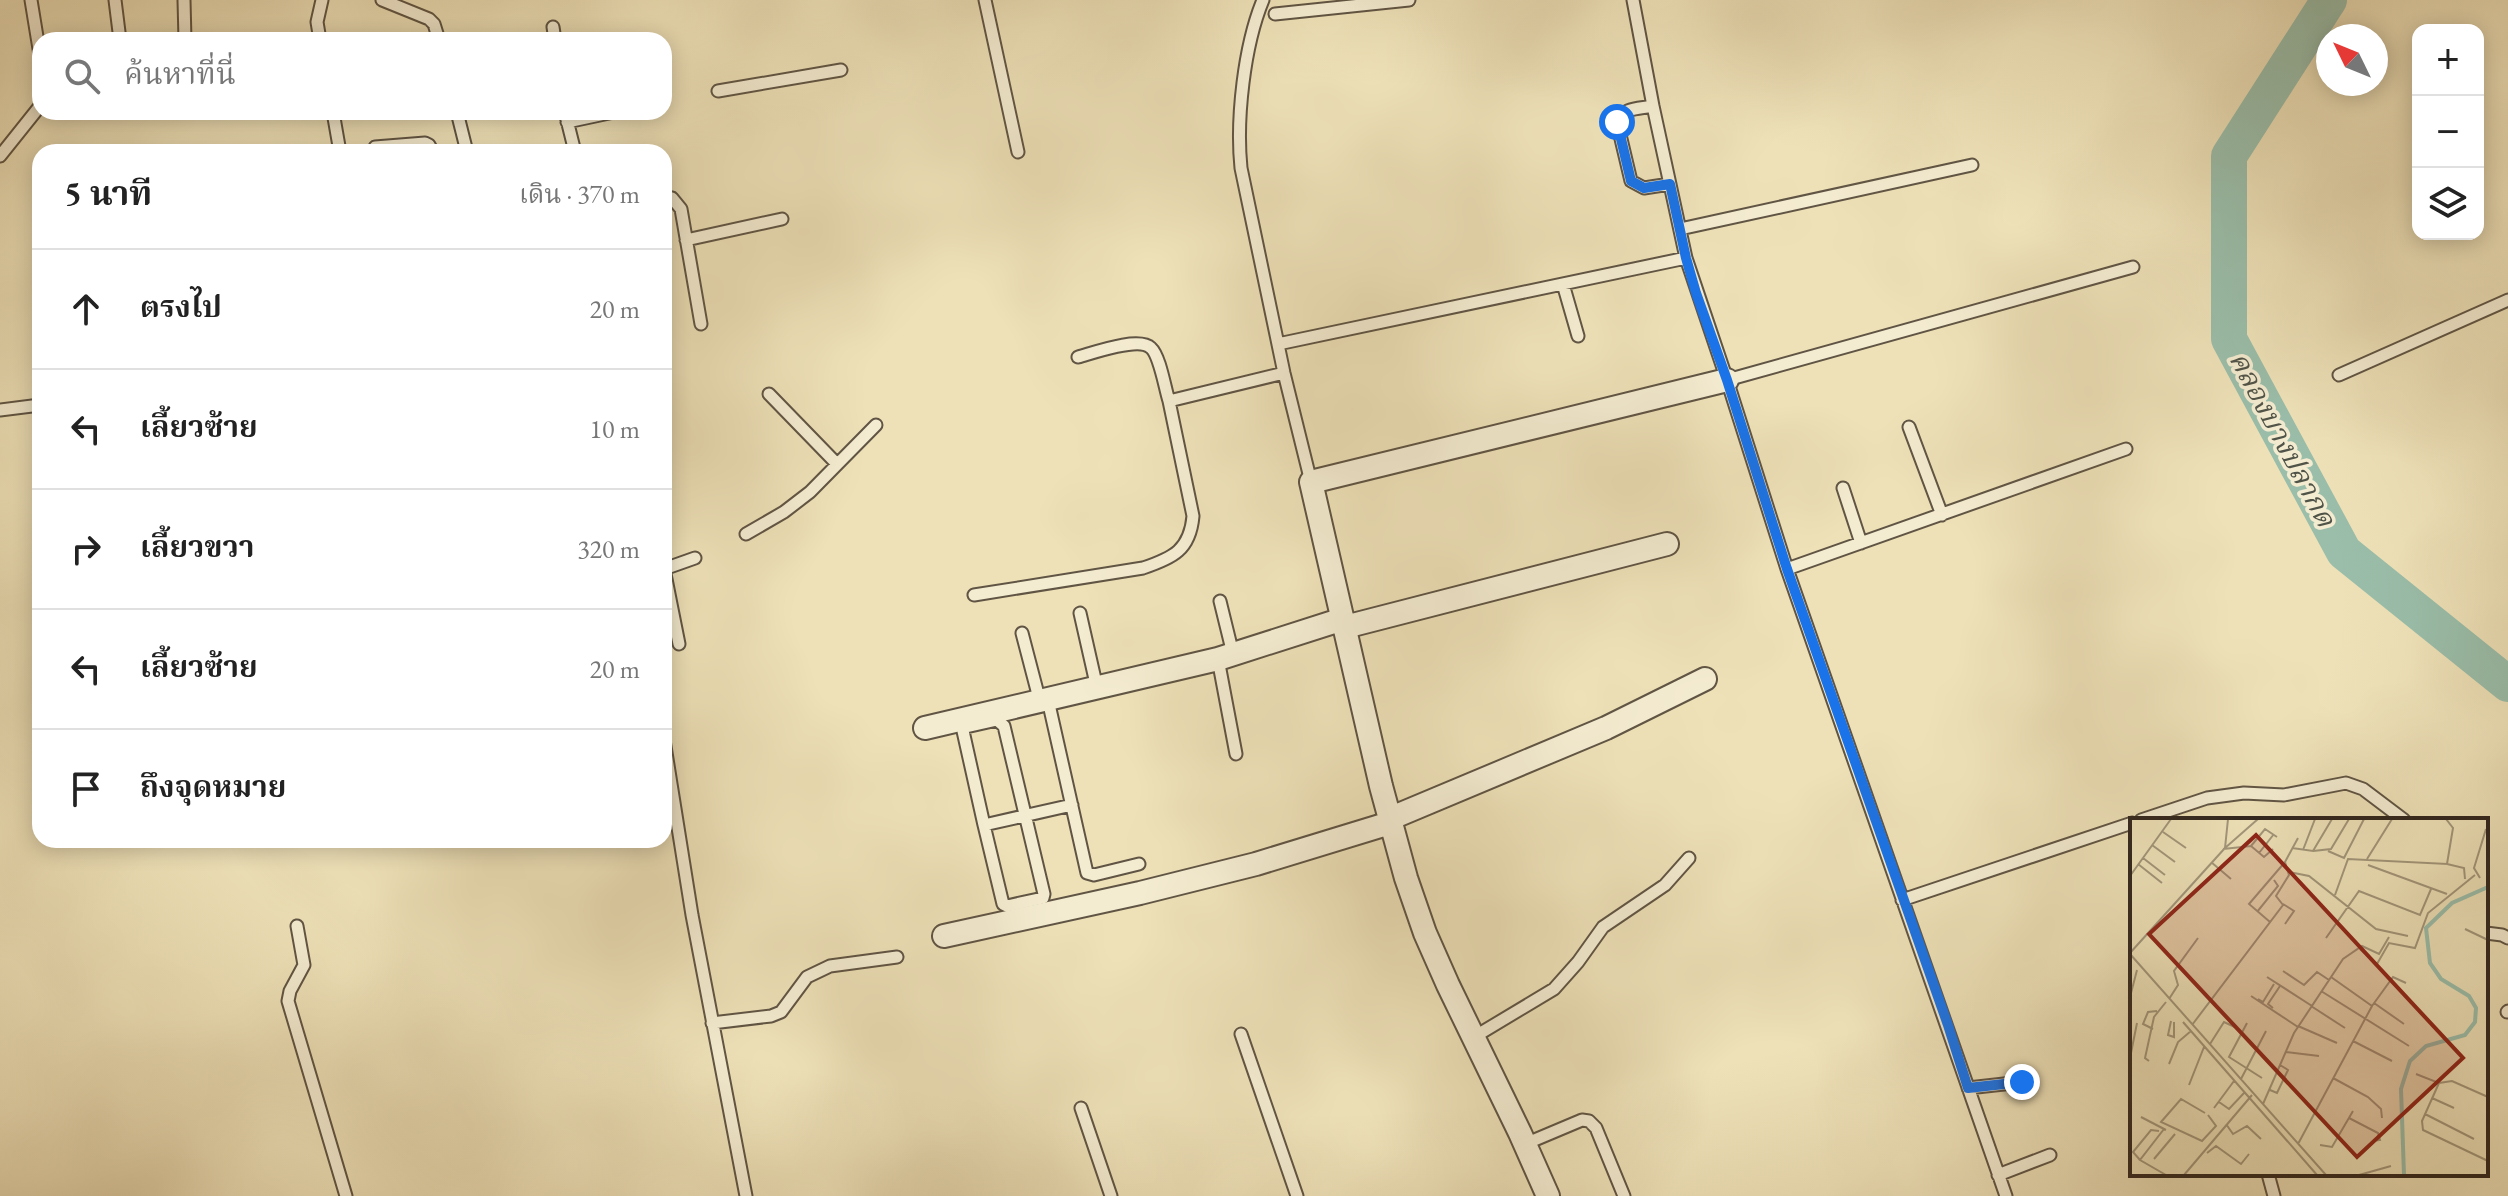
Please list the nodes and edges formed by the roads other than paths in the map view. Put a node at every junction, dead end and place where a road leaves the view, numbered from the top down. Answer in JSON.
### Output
{"nodes":[{"id":1,"x":31,"y":0,"type":"edge"},
{"id":2,"x":115,"y":0,"type":"edge"},
{"id":3,"x":184,"y":0,"type":"edge"},
{"id":4,"x":322,"y":0,"type":"edge"},
{"id":5,"x":382,"y":0,"type":"edge"},
{"id":6,"x":420,"y":0,"type":"edge"},
{"id":7,"x":985,"y":0,"type":"edge"},
{"id":8,"x":1263,"y":0,"type":"edge"},
{"id":9,"x":1409,"y":0,"type":"edge"},
{"id":10,"x":1633,"y":0,"type":"edge"},
{"id":11,"x":409,"y":10,"type":"junction"},
{"id":12,"x":1275,"y":14,"type":"dead end"},
{"id":13,"x":553,"y":27,"type":"dead end"},
{"id":14,"x":36,"y":32,"type":"edge"},
{"id":15,"x":119,"y":32,"type":"edge"},
{"id":16,"x":185,"y":32,"type":"edge"},
{"id":17,"x":319,"y":32,"type":"edge"},
{"id":18,"x":436,"y":32,"type":"edge"},
{"id":19,"x":554,"y":32,"type":"edge"},
{"id":20,"x":841,"y":70,"type":"dead end"},
{"id":21,"x":718,"y":91,"type":"dead end"},
{"id":22,"x":1653,"y":106,"type":"junction"},
{"id":23,"x":32,"y":116,"type":"edge"},
{"id":24,"x":334,"y":120,"type":"edge"},
{"id":25,"x":459,"y":120,"type":"edge"},
{"id":26,"x":567,"y":120,"type":"edge"},
{"id":27,"x":339,"y":144,"type":"edge"},
{"id":28,"x":465,"y":144,"type":"edge"},
{"id":29,"x":573,"y":144,"type":"edge"},
{"id":30,"x":1018,"y":152,"type":"dead end"},
{"id":31,"x":0,"y":156,"type":"edge"},
{"id":32,"x":1972,"y":165,"type":"dead end"},
{"id":33,"x":1670,"y":184,"type":"junction"},
{"id":34,"x":672,"y":198,"type":"edge"},
{"id":35,"x":782,"y":219,"type":"dead end"},
{"id":36,"x":1680,"y":229,"type":"junction"},
{"id":37,"x":686,"y":240,"type":"junction"},
{"id":38,"x":1686,"y":258,"type":"junction"},
{"id":39,"x":2133,"y":267,"type":"dead end"},
{"id":40,"x":1563,"y":284,"type":"junction"},
{"id":41,"x":2508,"y":300,"type":"edge"},
{"id":42,"x":701,"y":324,"type":"dead end"},
{"id":43,"x":1578,"y":336,"type":"dead end"},
{"id":44,"x":1278,"y":344,"type":"junction"},
{"id":45,"x":1078,"y":357,"type":"dead end"},
{"id":46,"x":1284,"y":373,"type":"junction"},
{"id":47,"x":2339,"y":375,"type":"dead end"},
{"id":48,"x":1727,"y":380,"type":"junction"},
{"id":49,"x":769,"y":394,"type":"dead end"},
{"id":50,"x":1169,"y":401,"type":"junction"},
{"id":51,"x":32,"y":406,"type":"edge"},
{"id":52,"x":0,"y":410,"type":"edge"},
{"id":53,"x":876,"y":425,"type":"dead end"},
{"id":54,"x":1909,"y":427,"type":"dead end"},
{"id":55,"x":2126,"y":449,"type":"dead end"},
{"id":56,"x":837,"y":464,"type":"junction"},
{"id":57,"x":1311,"y":482,"type":"junction"},
{"id":58,"x":1843,"y":488,"type":"dead end"},
{"id":59,"x":1942,"y":515,"type":"junction"},
{"id":60,"x":746,"y":534,"type":"dead end"},
{"id":61,"x":1861,"y":543,"type":"junction"},
{"id":62,"x":1667,"y":544,"type":"dead end"},
{"id":63,"x":695,"y":558,"type":"dead end"},
{"id":64,"x":672,"y":566,"type":"edge"},
{"id":65,"x":1787,"y":569,"type":"junction"},
{"id":66,"x":974,"y":595,"type":"dead end"},
{"id":67,"x":1220,"y":601,"type":"dead end"},
{"id":68,"x":672,"y":609,"type":"edge"},
{"id":69,"x":1080,"y":613,"type":"dead end"},
{"id":70,"x":1344,"y":623,"type":"junction"},
{"id":71,"x":1022,"y":633,"type":"dead end"},
{"id":72,"x":679,"y":644,"type":"dead end"},
{"id":73,"x":1226,"y":657,"type":"junction"},
{"id":74,"x":1705,"y":679,"type":"dead end"},
{"id":75,"x":1097,"y":688,"type":"junction"},
{"id":76,"x":1044,"y":701,"type":"junction"},
{"id":77,"x":925,"y":728,"type":"dead end"},
{"id":78,"x":1236,"y":754,"type":"dead end"},
{"id":79,"x":672,"y":790,"type":"edge"},
{"id":80,"x":1072,"y":805,"type":"junction"},
{"id":81,"x":1025,"y":815,"type":"junction"},
{"id":82,"x":2147,"y":818,"type":"edge"},
{"id":83,"x":2401,"y":818,"type":"edge"},
{"id":84,"x":1390,"y":821,"type":"junction"},
{"id":85,"x":2130,"y":824,"type":"edge"},
{"id":86,"x":984,"y":825,"type":"junction"},
{"id":87,"x":1689,"y":858,"type":"dead end"},
{"id":88,"x":1139,"y":864,"type":"dead end"},
{"id":89,"x":1902,"y":900,"type":"junction"},
{"id":90,"x":297,"y":926,"type":"dead end"},
{"id":91,"x":2488,"y":933,"type":"edge"},
{"id":92,"x":944,"y":936,"type":"dead end"},
{"id":93,"x":2508,"y":938,"type":"edge"},
{"id":94,"x":897,"y":957,"type":"dead end"},
{"id":95,"x":712,"y":1023,"type":"junction"},
{"id":96,"x":1241,"y":1034,"type":"dead end"},
{"id":97,"x":1474,"y":1037,"type":"junction"},
{"id":98,"x":2022,"y":1082,"type":"dead end"},
{"id":99,"x":1968,"y":1088,"type":"junction"},
{"id":100,"x":1081,"y":1108,"type":"dead end"},
{"id":101,"x":1525,"y":1144,"type":"junction"},
{"id":102,"x":2050,"y":1155,"type":"dead end"},
{"id":103,"x":1998,"y":1175,"type":"junction"},
{"id":104,"x":2269,"y":1176,"type":"edge"},
{"id":105,"x":346,"y":1196,"type":"edge"},
{"id":106,"x":746,"y":1196,"type":"edge"},
{"id":107,"x":1111,"y":1196,"type":"edge"},
{"id":108,"x":1297,"y":1196,"type":"edge"},
{"id":109,"x":1548,"y":1196,"type":"edge"},
{"id":110,"x":1624,"y":1196,"type":"edge"},
{"id":111,"x":2006,"y":1196,"type":"edge"},
{"id":112,"x":2274,"y":1196,"type":"edge"}],
"edges":[{"from":1,"to":14,"type":"lane"},
{"from":2,"to":15,"type":"lane"},
{"from":3,"to":16,"type":"lane"},
{"from":4,"to":17,"type":"lane"},
{"from":5,"to":11,"type":"lane"},
{"from":6,"to":11,"type":"lane"},
{"from":7,"to":30,"type":"lane"},
{"from":8,"to":44,"type":"lane"},
{"from":9,"to":12,"type":"lane"},
{"from":10,"to":22,"type":"lane"},
{"from":11,"to":18,"type":"lane"},
{"from":13,"to":19,"type":"lane"},
{"from":20,"to":21,"type":"lane"},
{"from":22,"to":33,"type":"lane"},
{"from":22,"to":33,"type":"lane"},
{"from":23,"to":31,"type":"lane"},
{"from":24,"to":27,"type":"lane"},
{"from":25,"to":28,"type":"lane"},
{"from":26,"to":29,"type":"lane"},
{"from":32,"to":36,"type":"lane"},
{"from":33,"to":36,"type":"lane"},
{"from":34,"to":37,"type":"lane"},
{"from":35,"to":37,"type":"lane"},
{"from":36,"to":38,"type":"lane"},
{"from":37,"to":42,"type":"lane"},
{"from":38,"to":40,"type":"lane"},
{"from":38,"to":48,"type":"lane"},
{"from":39,"to":48,"type":"lane"},
{"from":40,"to":43,"type":"lane"},
{"from":40,"to":44,"type":"lane"},
{"from":41,"to":47,"type":"lane"},
{"from":44,"to":46,"type":"lane"},
{"from":45,"to":50,"type":"lane"},
{"from":46,"to":50,"type":"lane"},
{"from":46,"to":57,"type":"lane"},
{"from":48,"to":57,"type":"street"},
{"from":48,"to":65,"type":"lane"},
{"from":49,"to":56,"type":"lane"},
{"from":50,"to":66,"type":"lane"},
{"from":51,"to":52,"type":"lane"},
{"from":53,"to":56,"type":"lane"},
{"from":54,"to":59,"type":"lane"},
{"from":55,"to":59,"type":"lane"},
{"from":56,"to":60,"type":"lane"},
{"from":57,"to":70,"type":"street"},
{"from":58,"to":61,"type":"lane"},
{"from":59,"to":61,"type":"lane"},
{"from":61,"to":65,"type":"lane"},
{"from":62,"to":70,"type":"street"},
{"from":63,"to":64,"type":"lane"},
{"from":65,"to":89,"type":"lane"},
{"from":67,"to":73,"type":"lane"},
{"from":68,"to":72,"type":"lane"},
{"from":69,"to":75,"type":"lane"},
{"from":70,"to":73,"type":"street"},
{"from":70,"to":84,"type":"street"},
{"from":71,"to":76,"type":"lane"},
{"from":73,"to":75,"type":"street"},
{"from":73,"to":78,"type":"lane"},
{"from":74,"to":84,"type":"street"},
{"from":75,"to":76,"type":"street"},
{"from":76,"to":77,"type":"street"},
{"from":76,"to":80,"type":"lane"},
{"from":79,"to":95,"type":"lane"},
{"from":80,"to":81,"type":"lane"},
{"from":80,"to":88,"type":"lane"},
{"from":81,"to":86,"type":"lane"},
{"from":81,"to":86,"type":"lane"},
{"from":81,"to":86,"type":"lane"},
{"from":82,"to":83,"type":"lane"},
{"from":84,"to":92,"type":"street"},
{"from":84,"to":97,"type":"street"},
{"from":85,"to":89,"type":"lane"},
{"from":87,"to":97,"type":"lane"},
{"from":89,"to":99,"type":"lane"},
{"from":90,"to":105,"type":"lane"},
{"from":91,"to":93,"type":"lane"},
{"from":94,"to":95,"type":"lane"},
{"from":95,"to":106,"type":"lane"},
{"from":96,"to":108,"type":"lane"},
{"from":97,"to":101,"type":"street"},
{"from":98,"to":99,"type":"lane"},
{"from":99,"to":103,"type":"lane"},
{"from":100,"to":107,"type":"lane"},
{"from":101,"to":109,"type":"street"},
{"from":101,"to":110,"type":"lane"},
{"from":102,"to":103,"type":"lane"},
{"from":103,"to":111,"type":"lane"},
{"from":104,"to":112,"type":"lane"}]}
